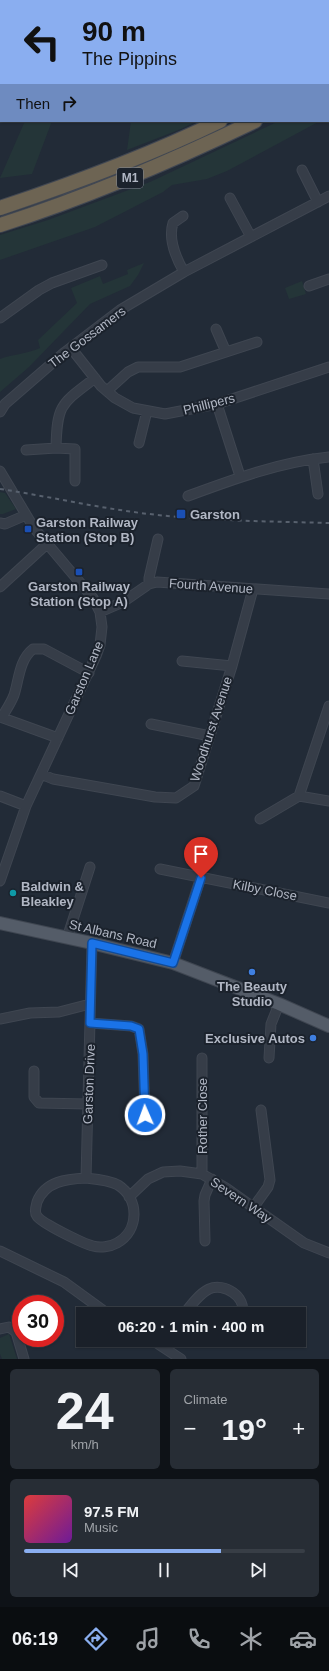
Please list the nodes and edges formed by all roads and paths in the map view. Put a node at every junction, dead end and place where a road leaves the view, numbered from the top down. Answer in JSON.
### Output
{"nodes":[{"id":1,"x":218,"y":122,"type":"edge"},
{"id":2,"x":253,"y":122,"type":"edge"},
{"id":3,"x":302,"y":170,"type":"dead end"},
{"id":4,"x":329,"y":196,"type":"edge"},
{"id":5,"x":230,"y":198,"type":"dead end"},
{"id":6,"x":318,"y":202,"type":"junction"},
{"id":7,"x":0,"y":208,"type":"edge"},
{"id":8,"x":183,"y":216,"type":"dead end"},
{"id":9,"x":0,"y":225,"type":"edge"},
{"id":10,"x":251,"y":237,"type":"junction"},
{"id":11,"x":102,"y":265,"type":"dead end"},
{"id":12,"x":184,"y":272,"type":"junction"},
{"id":13,"x":329,"y":279,"type":"edge"},
{"id":14,"x":309,"y":286,"type":"dead end"},
{"id":15,"x":0,"y":318,"type":"edge"},
{"id":16,"x":216,"y":329,"type":"dead end"},
{"id":17,"x":257,"y":342,"type":"dead end"},
{"id":18,"x":71,"y":348,"type":"junction"},
{"id":19,"x":226,"y":352,"type":"junction"},
{"id":20,"x":329,"y":367,"type":"edge"},
{"id":21,"x":96,"y":378,"type":"junction"},
{"id":22,"x":107,"y":391,"type":"junction"},
{"id":23,"x":217,"y":404,"type":"junction"},
{"id":24,"x":147,"y":411,"type":"junction"},
{"id":25,"x":0,"y":412,"type":"edge"},
{"id":26,"x":139,"y":443,"type":"dead end"},
{"id":27,"x":56,"y":448,"type":"junction"},
{"id":28,"x":26,"y":450,"type":"dead end"},
{"id":29,"x":329,"y":457,"type":"edge"},
{"id":30,"x":313,"y":459,"type":"junction"},
{"id":31,"x":0,"y":471,"type":"edge"},
{"id":32,"x":240,"y":476,"type":"junction"},
{"id":33,"x":75,"y":481,"type":"dead end"},
{"id":34,"x":318,"y":494,"type":"dead end"},
{"id":35,"x":188,"y":496,"type":"dead end"},
{"id":36,"x":26,"y":515,"type":"junction"},
{"id":37,"x":0,"y":522,"type":"edge"},
{"id":38,"x":158,"y":539,"type":"dead end"},
{"id":39,"x":48,"y":543,"type":"junction"},
{"id":40,"x":149,"y":584,"type":"junction"},
{"id":41,"x":0,"y":587,"type":"edge"},
{"id":42,"x":253,"y":589,"type":"junction"},
{"id":43,"x":329,"y":594,"type":"edge"},
{"id":44,"x":100,"y":612,"type":"junction"},
{"id":45,"x":182,"y":661,"type":"dead end"},
{"id":46,"x":232,"y":666,"type":"junction"},
{"id":47,"x":89,"y":673,"type":"junction"},
{"id":48,"x":329,"y":706,"type":"edge"},
{"id":49,"x":1,"y":717,"type":"edge"},
{"id":50,"x":151,"y":724,"type":"dead end"},
{"id":51,"x":210,"y":736,"type":"junction"},
{"id":52,"x":58,"y":738,"type":"junction"},
{"id":53,"x":41,"y":774,"type":"junction"},
{"id":54,"x":0,"y":796,"type":"edge"},
{"id":55,"x":299,"y":796,"type":"junction"},
{"id":56,"x":329,"y":801,"type":"edge"},
{"id":57,"x":26,"y":806,"type":"junction"},
{"id":58,"x":260,"y":819,"type":"dead end"},
{"id":59,"x":90,"y":867,"type":"dead end"},
{"id":60,"x":160,"y":869,"type":"dead end"},
{"id":61,"x":201,"y":878,"type":"junction"},
{"id":62,"x":0,"y":881,"type":"edge"},
{"id":63,"x":329,"y":903,"type":"edge"},
{"id":64,"x":0,"y":923,"type":"edge"},
{"id":65,"x":67,"y":938,"type":"junction"},
{"id":66,"x":92,"y":943,"type":"junction"},
{"id":67,"x":173,"y":963,"type":"junction"},
{"id":68,"x":90,"y":1004,"type":"junction"},
{"id":69,"x":279,"y":1004,"type":"junction"},
{"id":70,"x":0,"y":1019,"type":"edge"},
{"id":71,"x":90,"y":1023,"type":"junction"},
{"id":72,"x":329,"y":1026,"type":"edge"},
{"id":73,"x":202,"y":1056,"type":"dead end"},
{"id":74,"x":269,"y":1058,"type":"dead end"},
{"id":75,"x":34,"y":1071,"type":"dead end"},
{"id":76,"x":88,"y":1104,"type":"junction"},
{"id":77,"x":261,"y":1110,"type":"dead end"},
{"id":78,"x":145,"y":1115,"type":"dead end"},
{"id":79,"x":273,"y":1122,"type":"dead end"},
{"id":80,"x":263,"y":1124,"type":"junction"},
{"id":81,"x":202,"y":1174,"type":"junction"},
{"id":82,"x":86,"y":1178,"type":"junction"},
{"id":83,"x":212,"y":1179,"type":"junction"},
{"id":84,"x":130,"y":1197,"type":"junction"},
{"id":85,"x":253,"y":1208,"type":"junction"},
{"id":86,"x":208,"y":1236,"type":"dead end"},
{"id":87,"x":0,"y":1251,"type":"edge"},
{"id":88,"x":329,"y":1253,"type":"edge"},
{"id":89,"x":98,"y":1307,"type":"edge"},
{"id":90,"x":190,"y":1307,"type":"edge"},
{"id":91,"x":243,"y":1307,"type":"edge"},
{"id":92,"x":0,"y":1330,"type":"edge"},
{"id":93,"x":166,"y":1347,"type":"edge"},
{"id":94,"x":24,"y":1359,"type":"edge"},
{"id":95,"x":181,"y":1359,"type":"edge"}],
"edges":[{"from":1,"to":7,"type":"highway","number":"M1"},
{"from":2,"to":9,"type":"highway","number":"M1"},
{"from":3,"to":6,"type":"street"},
{"from":4,"to":6,"type":"street","name":"The Gossamers"},
{"from":5,"to":10,"type":"street"},
{"from":6,"to":10,"type":"street","name":"The Gossamers"},
{"from":8,"to":12,"type":"street"},
{"from":10,"to":12,"type":"street","name":"The Gossamers"},
{"from":11,"to":15,"type":"street"},
{"from":12,"to":18,"type":"street","name":"The Gossamers"},
{"from":13,"to":14,"type":"street"},
{"from":16,"to":19,"type":"street"},
{"from":17,"to":19,"type":"street"},
{"from":18,"to":21,"type":"street","name":"Phillipers"},
{"from":18,"to":25,"type":"street","name":"The Gossamers"},
{"from":19,"to":22,"type":"street"},
{"from":20,"to":23,"type":"street","name":"Phillipers"},
{"from":21,"to":22,"type":"street","name":"Phillipers"},
{"from":21,"to":27,"type":"street"},
{"from":22,"to":24,"type":"street","name":"Phillipers"},
{"from":23,"to":24,"type":"street","name":"Phillipers"},
{"from":23,"to":32,"type":"street"},
{"from":24,"to":26,"type":"street"},
{"from":27,"to":28,"type":"street"},
{"from":27,"to":33,"type":"street"},
{"from":29,"to":30,"type":"street"},
{"from":30,"to":32,"type":"street"},
{"from":30,"to":34,"type":"street"},
{"from":31,"to":36,"type":"street","name":"Garston Lane"},
{"from":32,"to":35,"type":"street"},
{"from":36,"to":37,"type":"street"},
{"from":36,"to":39,"type":"street","name":"Garston Lane"},
{"from":38,"to":40,"type":"street"},
{"from":39,"to":41,"type":"street"},
{"from":39,"to":44,"type":"street","name":"Garston Lane"},
{"from":40,"to":42,"type":"street","name":"Fourth Avenue"},
{"from":40,"to":44,"type":"street","name":"Fourth Avenue"},
{"from":42,"to":43,"type":"street","name":"Fourth Avenue"},
{"from":42,"to":46,"type":"street","name":"Woodhurst Avenue"},
{"from":44,"to":47,"type":"street","name":"Garston Lane"},
{"from":45,"to":46,"type":"street"},
{"from":46,"to":51,"type":"street","name":"Woodhurst Avenue"},
{"from":47,"to":49,"type":"street"},
{"from":47,"to":52,"type":"street","name":"Garston Lane"},
{"from":48,"to":55,"type":"street"},
{"from":49,"to":52,"type":"street"},
{"from":50,"to":51,"type":"street"},
{"from":51,"to":53,"type":"street","name":"Woodhurst Avenue"},
{"from":52,"to":53,"type":"street","name":"Garston Lane"},
{"from":53,"to":57,"type":"street","name":"Garston Lane"},
{"from":54,"to":57,"type":"street"},
{"from":55,"to":56,"type":"street"},
{"from":55,"to":58,"type":"street"},
{"from":57,"to":62,"type":"street","name":"Garston Lane"},
{"from":59,"to":65,"type":"street"},
{"from":60,"to":61,"type":"street","name":"Kilby Close"},
{"from":61,"to":63,"type":"street","name":"Kilby Close"},
{"from":61,"to":67,"type":"street"},
{"from":64,"to":65,"type":"main road","name":"St Albans Road"},
{"from":65,"to":66,"type":"main road","name":"St Albans Road"},
{"from":66,"to":67,"type":"main road","name":"St Albans Road"},
{"from":66,"to":68,"type":"street","name":"Garston Drive"},
{"from":67,"to":69,"type":"main road","name":"St Albans Road"},
{"from":68,"to":70,"type":"street"},
{"from":68,"to":71,"type":"street","name":"Garston Drive"},
{"from":69,"to":72,"type":"main road","name":"St Albans Road"},
{"from":69,"to":74,"type":"street"},
{"from":71,"to":76,"type":"street","name":"Garston Drive"},
{"from":71,"to":78,"type":"street"},
{"from":73,"to":81,"type":"street","name":"Rother Close"},
{"from":75,"to":76,"type":"street"},
{"from":76,"to":82,"type":"street","name":"Garston Drive"},
{"from":77,"to":80,"type":"street"},
{"from":79,"to":80,"type":"street"},
{"from":80,"to":85,"type":"street"},
{"from":81,"to":83,"type":"street","name":"Severn Way"},
{"from":81,"to":84,"type":"street","name":"Severn Way"},
{"from":82,"to":84,"type":"street"},
{"from":82,"to":84,"type":"street"},
{"from":83,"to":85,"type":"street","name":"Severn Way"},
{"from":83,"to":86,"type":"street"},
{"from":85,"to":88,"type":"street","name":"Severn Way"},
{"from":87,"to":89,"type":"street"},
{"from":90,"to":91,"type":"street"},
{"from":92,"to":94,"type":"street"},
{"from":93,"to":95,"type":"street"}]}
